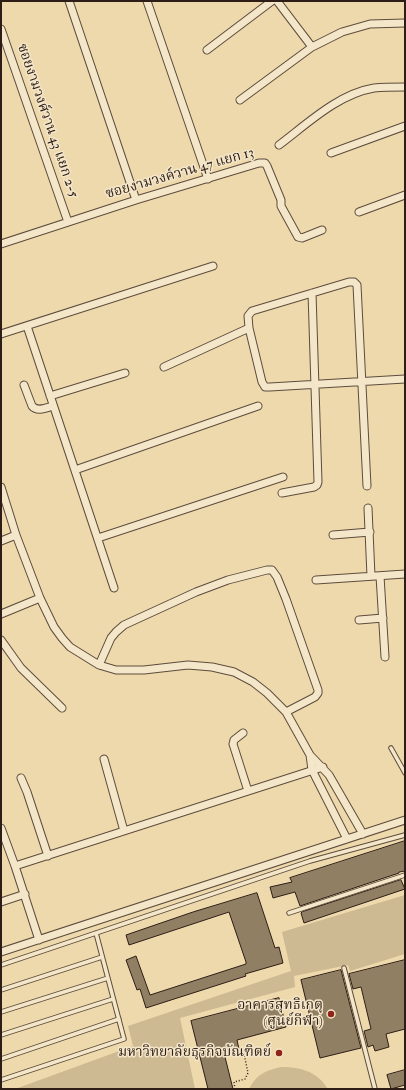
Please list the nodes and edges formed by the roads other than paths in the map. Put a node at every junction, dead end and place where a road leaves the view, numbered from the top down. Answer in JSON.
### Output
{"nodes":[{"id":1,"x":69,"y":1,"type":"edge"},
{"id":2,"x":147,"y":1,"type":"edge"},
{"id":3,"x":272,"y":1,"type":"edge"},
{"id":4,"x":277,"y":1,"type":"edge"},
{"id":5,"x":405,"y":23,"type":"edge"},
{"id":6,"x":1,"y":28,"type":"edge"},
{"id":7,"x":312,"y":47,"type":"junction"},
{"id":8,"x":207,"y":50,"type":"dead end"},
{"id":9,"x":405,"y":87,"type":"edge"},
{"id":10,"x":240,"y":100,"type":"dead end"},
{"id":11,"x":405,"y":126,"type":"edge"},
{"id":12,"x":279,"y":144,"type":"dead end"},
{"id":13,"x":331,"y":153,"type":"dead end"},
{"id":14,"x":208,"y":179,"type":"junction"},
{"id":15,"x":405,"y":195,"type":"edge"},
{"id":16,"x":136,"y":200,"type":"junction"},
{"id":17,"x":359,"y":212,"type":"dead end"},
{"id":18,"x":68,"y":222,"type":"junction"},
{"id":19,"x":322,"y":230,"type":"dead end"},
{"id":20,"x":1,"y":244,"type":"edge"},
{"id":21,"x":213,"y":266,"type":"dead end"},
{"id":22,"x":312,"y":293,"type":"junction"},
{"id":23,"x":27,"y":326,"type":"junction"},
{"id":24,"x":249,"y":328,"type":"junction"},
{"id":25,"x":1,"y":334,"type":"edge"},
{"id":26,"x":164,"y":366,"type":"dead end"},
{"id":27,"x":125,"y":373,"type":"dead end"},
{"id":28,"x":405,"y":379,"type":"edge"},
{"id":29,"x":363,"y":382,"type":"junction"},
{"id":30,"x":314,"y":384,"type":"junction"},
{"id":31,"x":24,"y":385,"type":"dead end"},
{"id":32,"x":50,"y":396,"type":"junction"},
{"id":33,"x":53,"y":406,"type":"junction"},
{"id":34,"x":258,"y":406,"type":"dead end"},
{"id":35,"x":75,"y":470,"type":"junction"},
{"id":36,"x":283,"y":477,"type":"dead end"},
{"id":37,"x":367,"y":486,"type":"dead end"},
{"id":38,"x":1,"y":487,"type":"edge"},
{"id":39,"x":282,"y":493,"type":"dead end"},
{"id":40,"x":368,"y":508,"type":"dead end"},
{"id":41,"x":370,"y":532,"type":"junction"},
{"id":42,"x":16,"y":535,"type":"junction"},
{"id":43,"x":333,"y":535,"type":"dead end"},
{"id":44,"x":98,"y":538,"type":"junction"},
{"id":45,"x":1,"y":541,"type":"edge"},
{"id":46,"x":405,"y":574,"type":"edge"},
{"id":47,"x":371,"y":576,"type":"junction"},
{"id":48,"x":380,"y":576,"type":"junction"},
{"id":49,"x":316,"y":580,"type":"dead end"},
{"id":50,"x":114,"y":588,"type":"dead end"},
{"id":51,"x":40,"y":598,"type":"junction"},
{"id":52,"x":1,"y":614,"type":"edge"},
{"id":53,"x":383,"y":618,"type":"junction"},
{"id":54,"x":359,"y":620,"type":"dead end"},
{"id":55,"x":1,"y":640,"type":"edge"},
{"id":56,"x":386,"y":657,"type":"dead end"},
{"id":57,"x":98,"y":665,"type":"junction"},
{"id":58,"x":62,"y":708,"type":"dead end"},
{"id":59,"x":286,"y":712,"type":"junction"},
{"id":60,"x":244,"y":733,"type":"dead end"},
{"id":61,"x":390,"y":748,"type":"dead end"},
{"id":62,"x":310,"y":755,"type":"junction"},
{"id":63,"x":104,"y":759,"type":"dead end"},
{"id":64,"x":323,"y":767,"type":"junction"},
{"id":65,"x":312,"y":770,"type":"junction"},
{"id":66,"x":405,"y":773,"type":"edge"},
{"id":67,"x":21,"y":778,"type":"dead end"},
{"id":68,"x":248,"y":791,"type":"junction"},
{"id":69,"x":405,"y":820,"type":"edge"},
{"id":70,"x":1,"y":828,"type":"edge"},
{"id":71,"x":124,"y":831,"type":"junction"},
{"id":72,"x":363,"y":834,"type":"junction"},
{"id":73,"x":405,"y":835,"type":"edge"},
{"id":74,"x":347,"y":839,"type":"junction"},
{"id":75,"x":48,"y":856,"type":"junction"},
{"id":76,"x":15,"y":866,"type":"junction"},
{"id":77,"x":405,"y":875,"type":"edge"},
{"id":78,"x":25,"y":894,"type":"junction"},
{"id":79,"x":1,"y":902,"type":"edge"},
{"id":80,"x":289,"y":913,"type":"dead end"},
{"id":81,"x":96,"y":933,"type":"junction"},
{"id":82,"x":39,"y":940,"type":"junction"},
{"id":83,"x":1,"y":952,"type":"edge"},
{"id":84,"x":102,"y":957,"type":"junction"},
{"id":85,"x":1,"y":965,"type":"edge"},
{"id":86,"x":344,"y":968,"type":"dead end"},
{"id":87,"x":108,"y":978,"type":"junction"},
{"id":88,"x":1,"y":990,"type":"edge"},
{"id":89,"x":113,"y":999,"type":"junction"},
{"id":90,"x":1,"y":1012,"type":"edge"},
{"id":91,"x":119,"y":1020,"type":"junction"},
{"id":92,"x":1,"y":1035,"type":"edge"},
{"id":93,"x":1,"y":1059,"type":"edge"},
{"id":94,"x":1,"y":1080,"type":"edge"},
{"id":95,"x":375,"y":1089,"type":"edge"}],
"edges":[{"from":1,"to":16,"type":"street"},
{"from":2,"to":14,"type":"street"},
{"from":3,"to":8,"type":"street"},
{"from":4,"to":7,"type":"street"},
{"from":5,"to":7,"type":"street"},
{"from":6,"to":18,"type":"street","name":"ซอยงามวงศ์วาน 43 แยก 2-5"},
{"from":7,"to":10,"type":"street"},
{"from":9,"to":12,"type":"street"},
{"from":11,"to":13,"type":"street"},
{"from":14,"to":16,"type":"street","name":"ซอยงามวงค์วาน 47 แยก 13"},
{"from":14,"to":19,"type":"street","name":"ซอยงามวงค์วาน 47 แยก 13"},
{"from":15,"to":17,"type":"street"},
{"from":16,"to":18,"type":"street","name":"ซอยงามวงค์วาน 47 แยก 13"},
{"from":18,"to":20,"type":"street","name":"ซอยงามวงค์วาน 47 แยก 13"},
{"from":21,"to":23,"type":"street"},
{"from":22,"to":24,"type":"street"},
{"from":22,"to":29,"type":"street"},
{"from":22,"to":30,"type":"street"},
{"from":23,"to":25,"type":"street"},
{"from":23,"to":32,"type":"street"},
{"from":24,"to":26,"type":"street"},
{"from":24,"to":30,"type":"street"},
{"from":27,"to":32,"type":"street"},
{"from":28,"to":29,"type":"street"},
{"from":29,"to":30,"type":"street"},
{"from":29,"to":37,"type":"street"},
{"from":30,"to":39,"type":"street"},
{"from":31,"to":33,"type":"street"},
{"from":32,"to":33,"type":"street"},
{"from":33,"to":35,"type":"street"},
{"from":34,"to":35,"type":"street"},
{"from":35,"to":44,"type":"street"},
{"from":36,"to":44,"type":"street"},
{"from":38,"to":42,"type":"street"},
{"from":40,"to":41,"type":"street"},
{"from":41,"to":43,"type":"street"},
{"from":41,"to":47,"type":"street"},
{"from":42,"to":45,"type":"street"},
{"from":42,"to":51,"type":"street"},
{"from":44,"to":50,"type":"street"},
{"from":46,"to":48,"type":"street"},
{"from":47,"to":48,"type":"street"},
{"from":47,"to":49,"type":"street"},
{"from":48,"to":53,"type":"street"},
{"from":51,"to":52,"type":"street"},
{"from":51,"to":57,"type":"street"},
{"from":53,"to":54,"type":"street"},
{"from":53,"to":56,"type":"street"},
{"from":55,"to":58,"type":"street"},
{"from":57,"to":59,"type":"street"},
{"from":57,"to":59,"type":"street"},
{"from":59,"to":62,"type":"street"},
{"from":60,"to":68,"type":"street"},
{"from":61,"to":66,"type":"lane"},
{"from":62,"to":64,"type":"street"},
{"from":62,"to":65,"type":"street"},
{"from":63,"to":71,"type":"street"},
{"from":64,"to":65,"type":"street"},
{"from":64,"to":72,"type":"street"},
{"from":65,"to":68,"type":"street"},
{"from":65,"to":74,"type":"street"},
{"from":67,"to":75,"type":"street"},
{"from":68,"to":71,"type":"street"},
{"from":69,"to":72,"type":"street"},
{"from":70,"to":76,"type":"street"},
{"from":71,"to":75,"type":"street"},
{"from":72,"to":74,"type":"street"},
{"from":73,"to":81,"type":"lane"},
{"from":74,"to":82,"type":"street"},
{"from":75,"to":76,"type":"street"},
{"from":76,"to":78,"type":"street"},
{"from":77,"to":80,"type":"lane"},
{"from":78,"to":79,"type":"street"},
{"from":78,"to":82,"type":"street"},
{"from":81,"to":84,"type":"lane"},
{"from":81,"to":85,"type":"lane"},
{"from":82,"to":83,"type":"street"},
{"from":84,"to":87,"type":"lane"},
{"from":84,"to":88,"type":"lane"},
{"from":86,"to":95,"type":"lane"},
{"from":87,"to":89,"type":"lane"},
{"from":87,"to":90,"type":"lane"},
{"from":89,"to":91,"type":"lane"},
{"from":89,"to":92,"type":"lane"},
{"from":91,"to":93,"type":"lane"},
{"from":91,"to":94,"type":"lane"}]}
